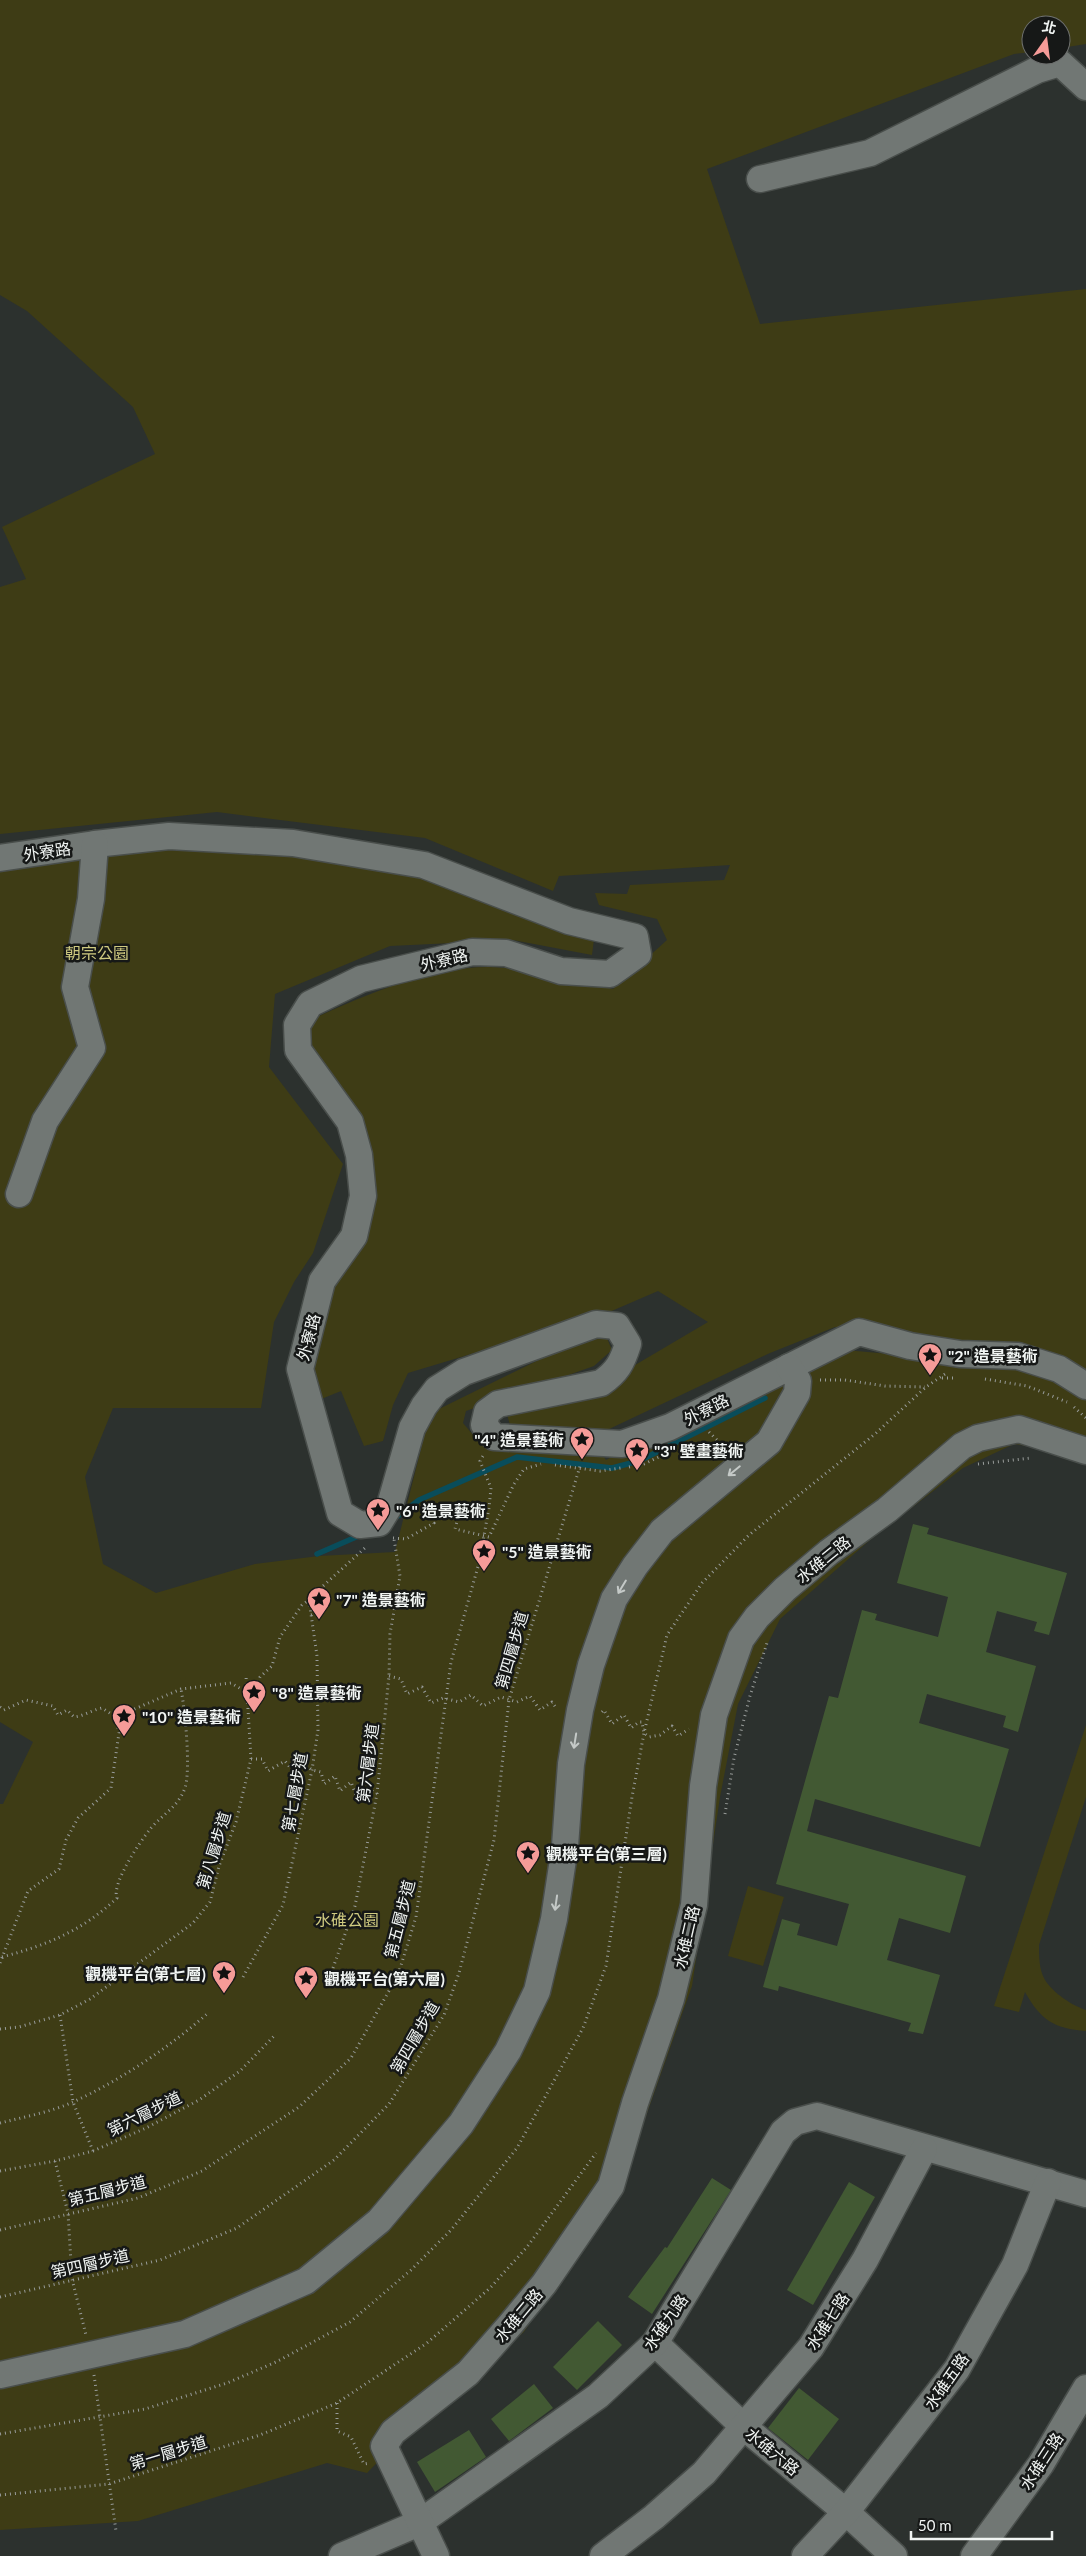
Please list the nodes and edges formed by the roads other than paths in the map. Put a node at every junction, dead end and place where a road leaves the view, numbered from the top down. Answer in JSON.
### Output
{"nodes":[{"id":1,"x":1086,"y":87,"type":"edge"},
{"id":2,"x":760,"y":180,"type":"dead end"},
{"id":3,"x":95,"y":844,"type":"junction"},
{"id":4,"x":0,"y":858,"type":"edge"},
{"id":5,"x":19,"y":1194,"type":"dead end"},
{"id":6,"x":793,"y":1374,"type":"junction"},
{"id":7,"x":1086,"y":1386,"type":"edge"},
{"id":8,"x":1086,"y":1451,"type":"edge"},
{"id":9,"x":924,"y":2148,"type":"junction"},
{"id":10,"x":1048,"y":2182,"type":"junction"},
{"id":11,"x":1086,"y":2194,"type":"edge"},
{"id":12,"x":655,"y":2343,"type":"junction"},
{"id":13,"x":0,"y":2375,"type":"edge"},
{"id":14,"x":1086,"y":2388,"type":"edge"},
{"id":15,"x":744,"y":2427,"type":"junction"},
{"id":16,"x":846,"y":2512,"type":"junction"},
{"id":17,"x":419,"y":2523,"type":"junction"},
{"id":18,"x":342,"y":2556,"type":"edge"},
{"id":19,"x":436,"y":2556,"type":"edge"},
{"id":20,"x":603,"y":2556,"type":"edge"},
{"id":21,"x":805,"y":2556,"type":"edge"},
{"id":22,"x":894,"y":2556,"type":"edge"},
{"id":23,"x":974,"y":2556,"type":"edge"}],
"edges":[{"from":1,"to":2,"type":"street"},
{"from":3,"to":4,"type":"street","name":"外寮路"},
{"from":3,"to":5,"type":"street"},
{"from":3,"to":6,"type":"street","name":"外寮路"},
{"from":6,"to":7,"type":"street","name":"外寮路"},
{"from":6,"to":13,"type":"street","one_way":true},
{"from":8,"to":17,"type":"street","name":"水碓二路"},
{"from":9,"to":10,"type":"street"},
{"from":9,"to":12,"type":"street","name":"水碓九路"},
{"from":9,"to":15,"type":"street","name":"水碓七路"},
{"from":10,"to":11,"type":"street"},
{"from":10,"to":16,"type":"street","name":"水碓五路"},
{"from":12,"to":15,"type":"street","name":"水碓六路"},
{"from":12,"to":17,"type":"street","name":"水碓九路"},
{"from":14,"to":23,"type":"street","name":"水碓三路"},
{"from":15,"to":16,"type":"street","name":"水碓六路"},
{"from":15,"to":20,"type":"street","name":"水碓七路"},
{"from":16,"to":21,"type":"street","name":"水碓五路"},
{"from":16,"to":22,"type":"street","name":"水碓六路"},
{"from":17,"to":18,"type":"street","name":"水碓九路"},
{"from":17,"to":19,"type":"street","name":"水碓二路"}]}
